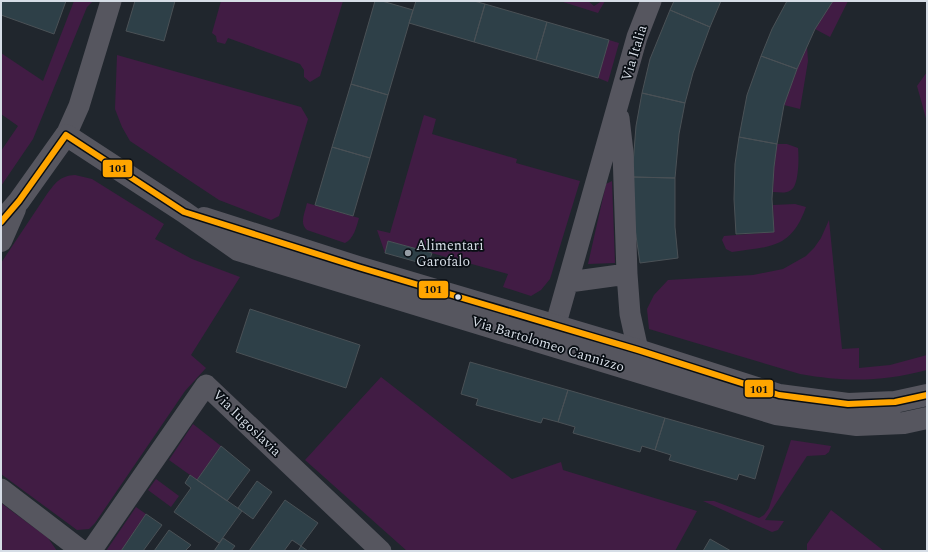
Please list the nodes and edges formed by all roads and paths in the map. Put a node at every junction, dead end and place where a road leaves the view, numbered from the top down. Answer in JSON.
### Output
{"nodes":[{"id":1,"x":111,"y":1,"type":"edge"},
{"id":2,"x":651,"y":1,"type":"edge"},
{"id":3,"x":618,"y":106,"type":"junction"},
{"id":4,"x":66,"y":135,"type":"junction"},
{"id":5,"x":19,"y":201,"type":"junction"},
{"id":6,"x":184,"y":212,"type":"junction"},
{"id":7,"x":1,"y":222,"type":"edge"},
{"id":8,"x":1,"y":241,"type":"edge"},
{"id":9,"x":627,"y":274,"type":"junction"},
{"id":10,"x":568,"y":282,"type":"junction"},
{"id":11,"x":555,"y":327,"type":"junction"},
{"id":12,"x":638,"y":350,"type":"junction"},
{"id":13,"x":927,"y":395,"type":"edge"},
{"id":14,"x":927,"y":418,"type":"edge"},
{"id":15,"x":1,"y":489,"type":"edge"},
{"id":16,"x":82,"y":551,"type":"edge"},
{"id":17,"x":91,"y":551,"type":"edge"},
{"id":18,"x":381,"y":551,"type":"edge"}],
"edges":[{"from":1,"to":4,"type":"street"},
{"from":2,"to":3,"type":"street","name":"Via Italia"},
{"from":3,"to":9,"type":"street"},
{"from":3,"to":10,"type":"street","name":"Via Italia"},
{"from":4,"to":5,"type":"street"},
{"from":4,"to":6,"type":"street","name":"Via Bartolomeo Cannizzo"},
{"from":5,"to":7,"type":"street"},
{"from":5,"to":8,"type":"street"},
{"from":6,"to":11,"type":"street","name":"Via Bartolomeo Cannizzo"},
{"from":6,"to":14,"type":"street","name":"Via Bartolomeo Cannizzo"},
{"from":9,"to":10,"type":"street"},
{"from":9,"to":12,"type":"street"},
{"from":10,"to":11,"type":"street","name":"Via Italia"},
{"from":11,"to":12,"type":"street","name":"Via Bartolomeo Cannizzo"},
{"from":12,"to":13,"type":"street","name":"Via Bartolomeo Cannizzo"},
{"from":15,"to":16,"type":"street"},
{"from":17,"to":18,"type":"street","name":"Via Iugoslavia"}]}
